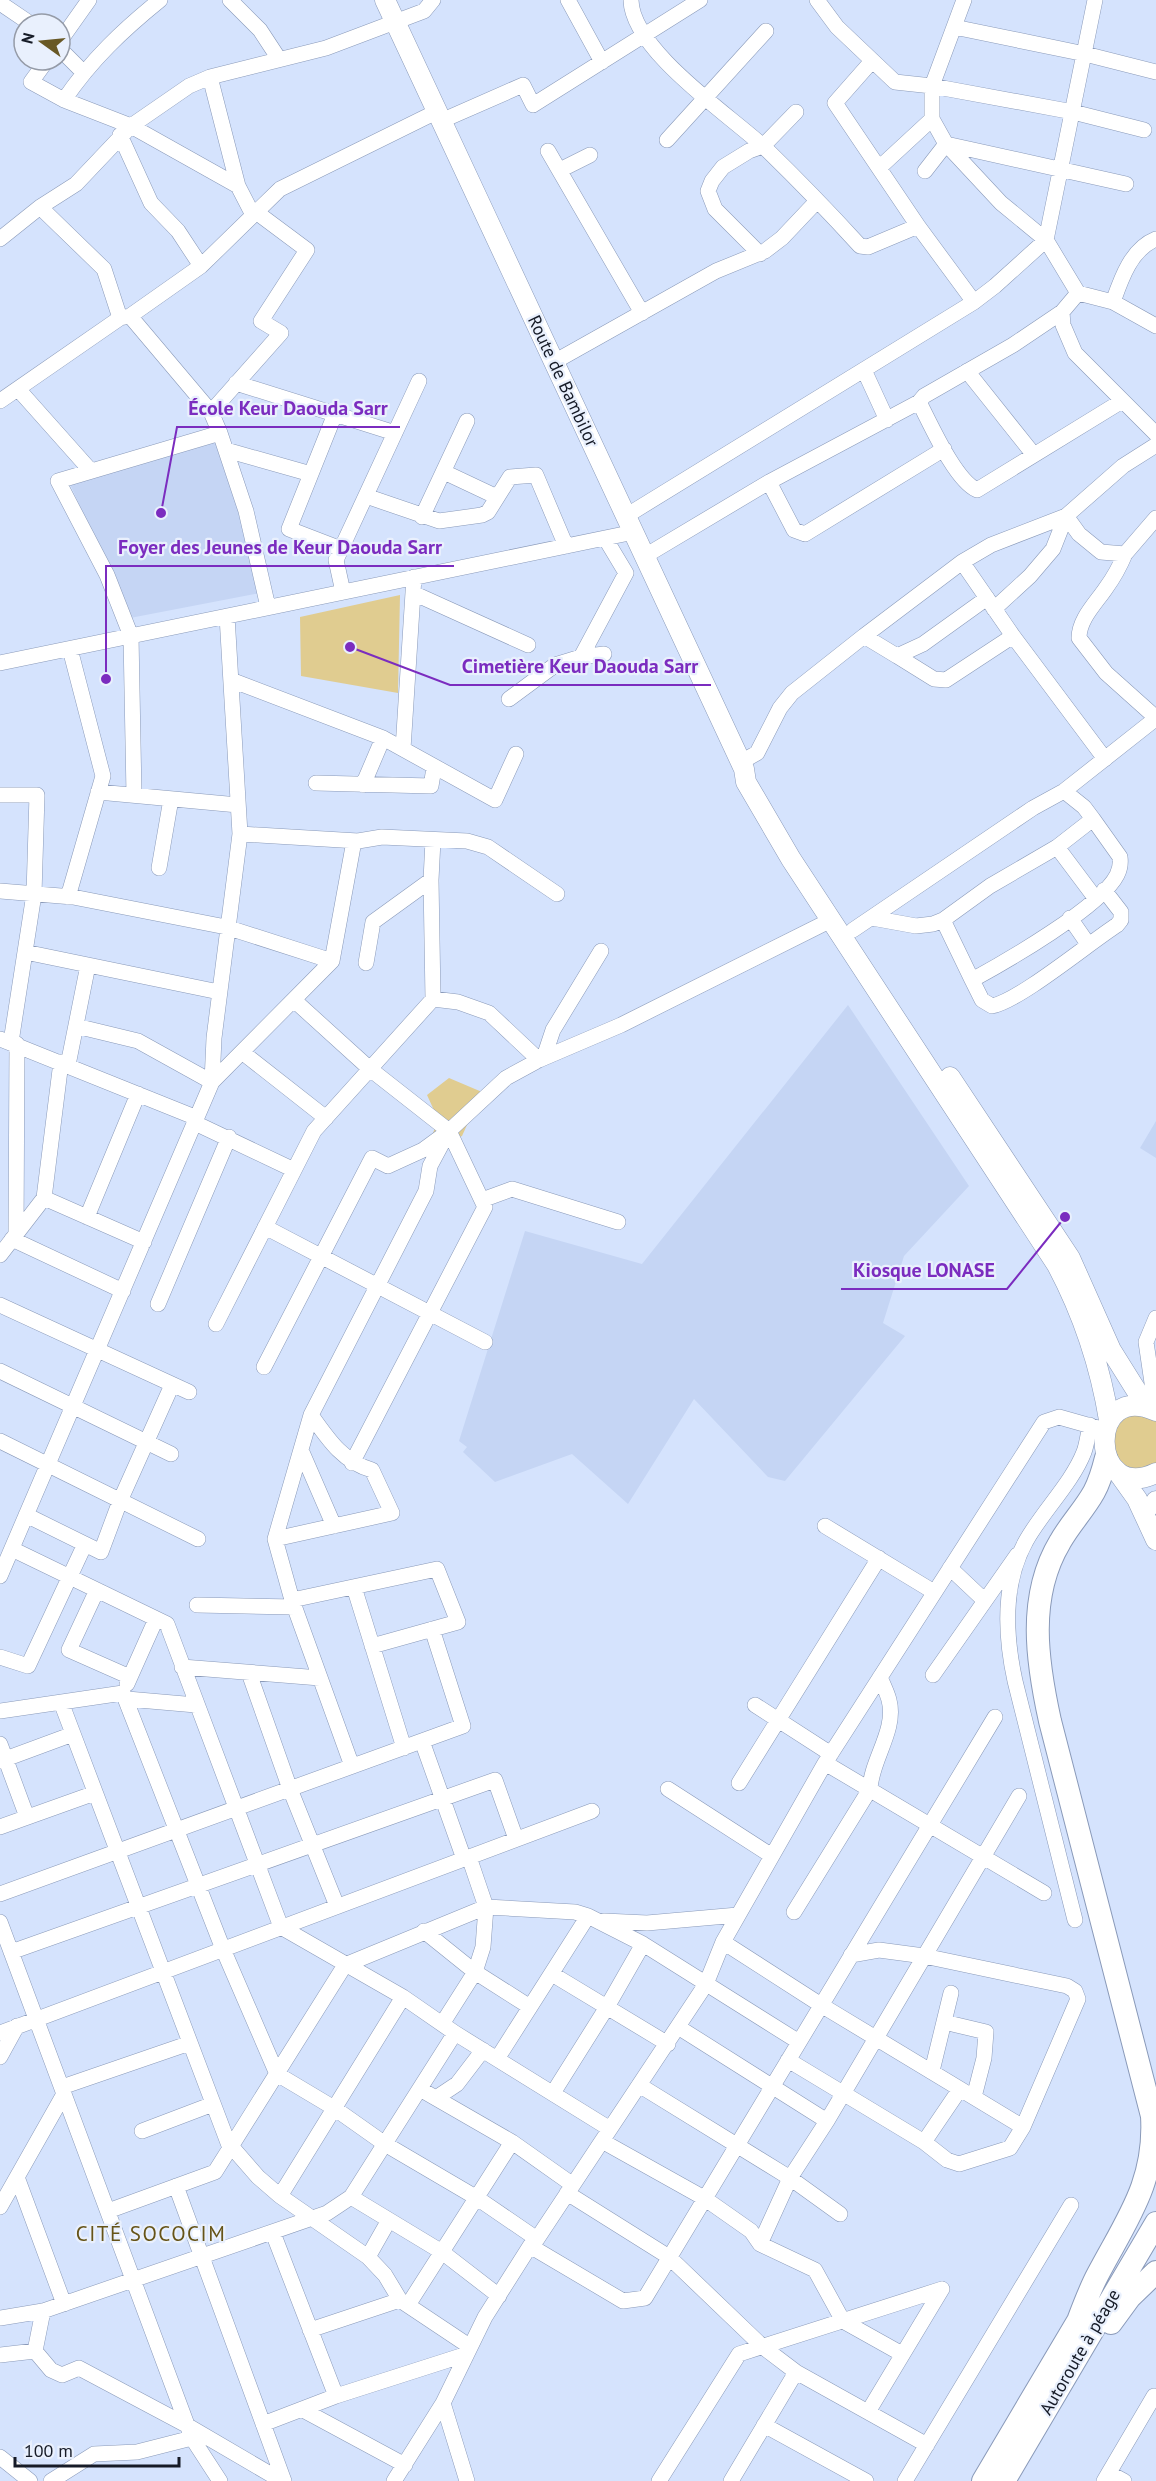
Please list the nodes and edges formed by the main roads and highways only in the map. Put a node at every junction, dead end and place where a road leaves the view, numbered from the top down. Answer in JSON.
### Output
{"nodes":[{"id":1,"x":385,"y":0,"type":"edge"},
{"id":2,"x":742,"y":766,"type":"junction"},
{"id":3,"x":1153,"y":1409,"type":"edge"},
{"id":4,"x":1101,"y":1425,"type":"junction"},
{"id":5,"x":1111,"y":1463,"type":"junction"},
{"id":6,"x":1156,"y":1473,"type":"edge"},
{"id":7,"x":1156,"y":1540,"type":"edge"},
{"id":8,"x":1156,"y":2196,"type":"edge"},
{"id":9,"x":1156,"y":2223,"type":"edge"},
{"id":10,"x":1156,"y":2272,"type":"edge"},
{"id":11,"x":1078,"y":2321,"type":"junction"},
{"id":12,"x":1035,"y":2428,"type":"junction"},
{"id":13,"x":983,"y":2481,"type":"edge"},
{"id":14,"x":1004,"y":2481,"type":"edge"}],
"edges":[{"from":1,"to":2,"type":"main road","name":"Route de Bambilor"},
{"from":2,"to":3,"type":"main road"},
{"from":2,"to":4,"type":"main road"},
{"from":3,"to":4,"type":"main road"},
{"from":4,"to":5,"type":"main road"},
{"from":5,"to":6,"type":"main road"},
{"from":5,"to":7,"type":"main road"},
{"from":5,"to":11,"type":"highway"},
{"from":8,"to":11,"type":"highway"},
{"from":9,"to":12,"type":"highway","name":"Autoroute à péage"},
{"from":10,"to":12,"type":"highway"},
{"from":11,"to":13,"type":"highway"},
{"from":12,"to":14,"type":"highway","name":"Autoroute à péage"}]}
